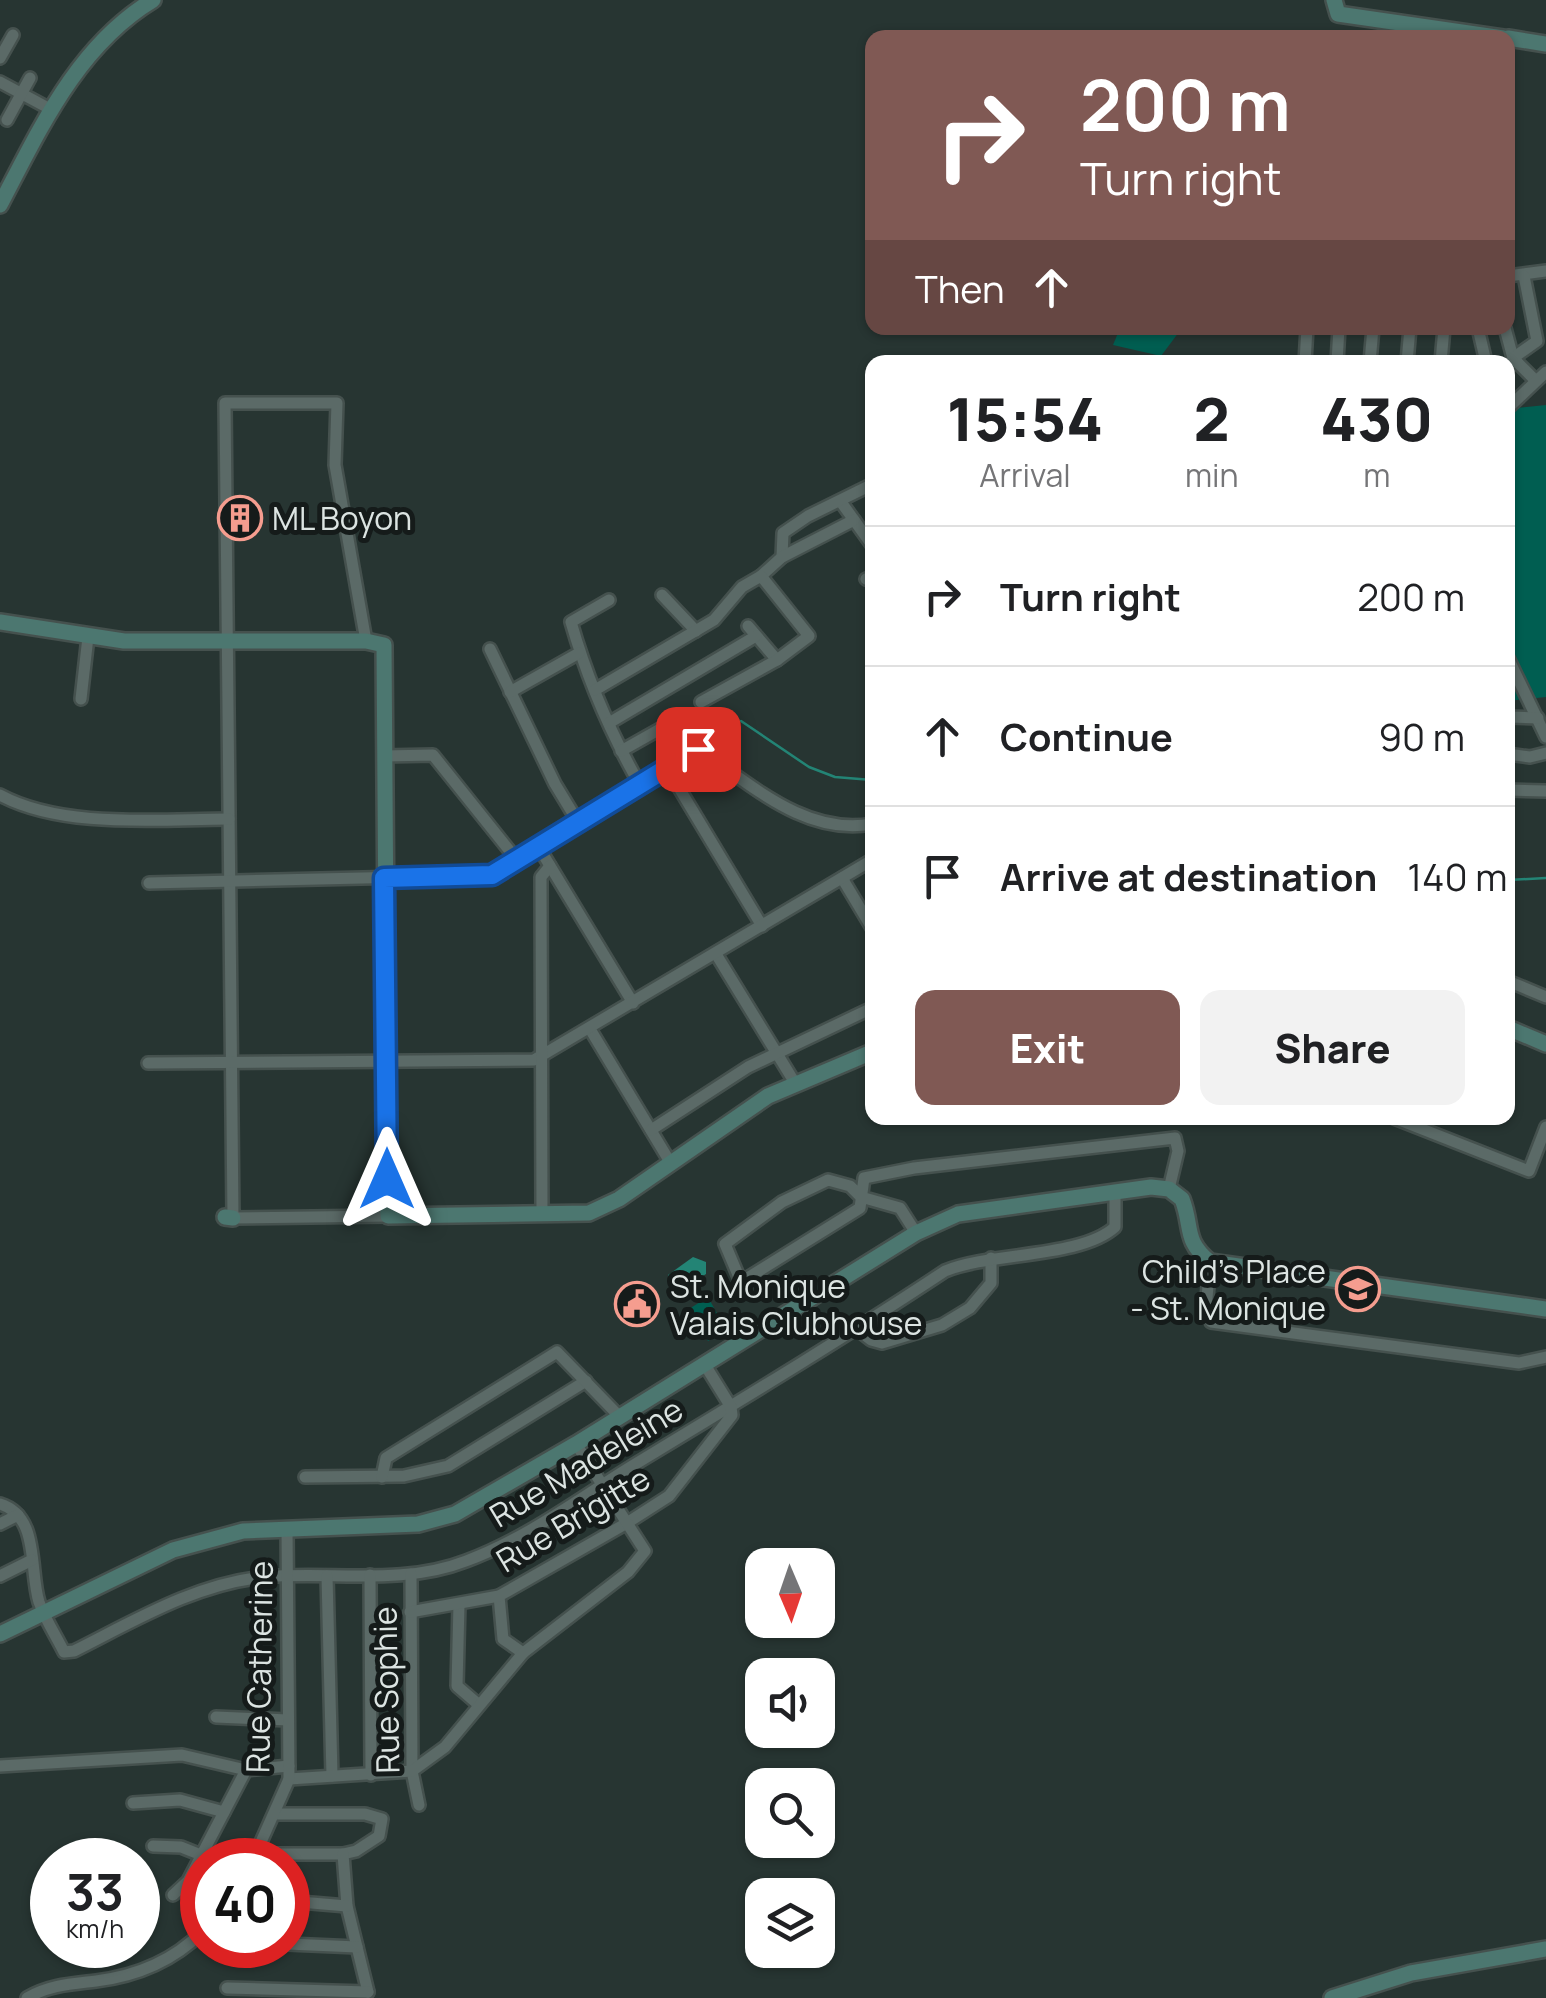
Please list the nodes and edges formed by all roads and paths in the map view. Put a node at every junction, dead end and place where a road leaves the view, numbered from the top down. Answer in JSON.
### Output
{"nodes":[{"id":1,"x":153,"y":0,"type":"edge"},
{"id":2,"x":1334,"y":0,"type":"edge"},
{"id":3,"x":1449,"y":30,"type":"edge"},
{"id":4,"x":12,"y":35,"type":"dead end"},
{"id":5,"x":1515,"y":39,"type":"edge"},
{"id":6,"x":1546,"y":44,"type":"edge"},
{"id":7,"x":0,"y":58,"type":"edge"},
{"id":8,"x":30,"y":78,"type":"dead end"},
{"id":9,"x":0,"y":82,"type":"edge"},
{"id":10,"x":20,"y":92,"type":"junction"},
{"id":11,"x":52,"y":110,"type":"junction"},
{"id":12,"x":7,"y":120,"type":"dead end"},
{"id":13,"x":0,"y":205,"type":"edge"},
{"id":14,"x":1546,"y":271,"type":"edge"},
{"id":15,"x":1515,"y":276,"type":"edge"},
{"id":16,"x":1524,"y":276,"type":"junction"},
{"id":17,"x":1515,"y":357,"type":"edge"},
{"id":18,"x":1515,"y":359,"type":"edge"},
{"id":19,"x":1541,"y":377,"type":"edge"},
{"id":20,"x":1515,"y":396,"type":"edge"},
{"id":21,"x":865,"y":488,"type":"edge"},
{"id":22,"x":840,"y":502,"type":"junction"},
{"id":23,"x":854,"y":520,"type":"junction"},
{"id":24,"x":865,"y":535,"type":"edge"},
{"id":25,"x":782,"y":557,"type":"junction"},
{"id":26,"x":761,"y":576,"type":"junction"},
{"id":27,"x":662,"y":594,"type":"dead end"},
{"id":28,"x":608,"y":600,"type":"dead end"},
{"id":29,"x":0,"y":622,"type":"edge"},
{"id":30,"x":696,"y":631,"type":"junction"},
{"id":31,"x":88,"y":636,"type":"junction"},
{"id":32,"x":366,"y":641,"type":"junction"},
{"id":33,"x":228,"y":642,"type":"junction"},
{"id":34,"x":490,"y":649,"type":"dead end"},
{"id":35,"x":580,"y":653,"type":"junction"},
{"id":36,"x":777,"y":660,"type":"junction"},
{"id":37,"x":1515,"y":672,"type":"edge"},
{"id":38,"x":595,"y":690,"type":"junction"},
{"id":39,"x":510,"y":692,"type":"junction"},
{"id":40,"x":81,"y":699,"type":"dead end"},
{"id":41,"x":702,"y":702,"type":"dead end"},
{"id":42,"x":1515,"y":717,"type":"edge"},
{"id":43,"x":1538,"y":718,"type":"junction"},
{"id":44,"x":676,"y":720,"type":"dead end"},
{"id":45,"x":609,"y":723,"type":"junction"},
{"id":46,"x":1546,"y":736,"type":"edge"},
{"id":47,"x":621,"y":751,"type":"junction"},
{"id":48,"x":1546,"y":754,"type":"edge"},
{"id":49,"x":1515,"y":755,"type":"edge"},
{"id":50,"x":384,"y":756,"type":"junction"},
{"id":51,"x":667,"y":768,"type":"junction"},
{"id":52,"x":640,"y":784,"type":"junction"},
{"id":53,"x":1515,"y":790,"type":"edge"},
{"id":54,"x":1546,"y":791,"type":"edge"},
{"id":55,"x":0,"y":796,"type":"edge"},
{"id":56,"x":230,"y":819,"type":"junction"},
{"id":57,"x":578,"y":822,"type":"junction"},
{"id":58,"x":865,"y":824,"type":"edge"},
{"id":59,"x":538,"y":846,"type":"junction"},
{"id":60,"x":517,"y":860,"type":"junction"},
{"id":61,"x":865,"y":864,"type":"edge"},
{"id":62,"x":550,"y":866,"type":"junction"},
{"id":63,"x":384,"y":878,"type":"junction"},
{"id":64,"x":842,"y":878,"type":"junction"},
{"id":65,"x":230,"y":881,"type":"junction"},
{"id":66,"x":148,"y":883,"type":"dead end"},
{"id":67,"x":865,"y":916,"type":"edge"},
{"id":68,"x":762,"y":926,"type":"junction"},
{"id":69,"x":716,"y":954,"type":"junction"},
{"id":70,"x":1515,"y":984,"type":"edge"},
{"id":71,"x":1546,"y":996,"type":"edge"},
{"id":72,"x":632,"y":1003,"type":"junction"},
{"id":73,"x":865,"y":1011,"type":"edge"},
{"id":74,"x":590,"y":1028,"type":"junction"},
{"id":75,"x":1515,"y":1031,"type":"edge"},
{"id":76,"x":1546,"y":1044,"type":"edge"},
{"id":77,"x":777,"y":1054,"type":"junction"},
{"id":78,"x":865,"y":1055,"type":"edge"},
{"id":79,"x":541,"y":1058,"type":"junction"},
{"id":80,"x":386,"y":1061,"type":"junction"},
{"id":81,"x":148,"y":1063,"type":"dead end"},
{"id":82,"x":231,"y":1063,"type":"junction"},
{"id":83,"x":795,"y":1083,"type":"junction"},
{"id":84,"x":1412,"y":1125,"type":"edge"},
{"id":85,"x":1546,"y":1127,"type":"edge"},
{"id":86,"x":651,"y":1130,"type":"junction"},
{"id":87,"x":1542,"y":1146,"type":"edge"},
{"id":88,"x":670,"y":1162,"type":"junction"},
{"id":89,"x":1168,"y":1188,"type":"junction"},
{"id":90,"x":1114,"y":1192,"type":"junction"},
{"id":91,"x":862,"y":1197,"type":"junction"},
{"id":92,"x":542,"y":1214,"type":"junction"},
{"id":93,"x":388,"y":1216,"type":"junction"},
{"id":94,"x":916,"y":1234,"type":"junction"},
{"id":95,"x":991,"y":1258,"type":"junction"},
{"id":96,"x":1210,"y":1262,"type":"junction"},
{"id":97,"x":1546,"y":1310,"type":"edge"},
{"id":98,"x":857,"y":1329,"type":"junction"},
{"id":99,"x":1546,"y":1357,"type":"edge"},
{"id":100,"x":705,"y":1365,"type":"junction"},
{"id":101,"x":586,"y":1380,"type":"junction"},
{"id":102,"x":731,"y":1407,"type":"junction"},
{"id":103,"x":620,"y":1416,"type":"junction"},
{"id":104,"x":576,"y":1444,"type":"junction"},
{"id":105,"x":305,"y":1478,"type":"dead end"},
{"id":106,"x":382,"y":1478,"type":"junction"},
{"id":107,"x":603,"y":1484,"type":"junction"},
{"id":108,"x":0,"y":1504,"type":"edge"},
{"id":109,"x":18,"y":1515,"type":"junction"},
{"id":110,"x":627,"y":1523,"type":"junction"},
{"id":111,"x":0,"y":1524,"type":"edge"},
{"id":112,"x":287,"y":1528,"type":"junction"},
{"id":113,"x":32,"y":1560,"type":"junction"},
{"id":114,"x":411,"y":1574,"type":"junction"},
{"id":115,"x":0,"y":1576,"type":"edge"},
{"id":116,"x":288,"y":1576,"type":"junction"},
{"id":117,"x":327,"y":1576,"type":"junction"},
{"id":118,"x":370,"y":1576,"type":"junction"},
{"id":119,"x":498,"y":1596,"type":"junction"},
{"id":120,"x":460,"y":1604,"type":"junction"},
{"id":121,"x":44,"y":1612,"type":"junction"},
{"id":122,"x":410,"y":1612,"type":"junction"},
{"id":123,"x":0,"y":1634,"type":"edge"},
{"id":124,"x":524,"y":1654,"type":"junction"},
{"id":125,"x":479,"y":1705,"type":"junction"},
{"id":126,"x":216,"y":1718,"type":"dead end"},
{"id":127,"x":288,"y":1720,"type":"junction"},
{"id":128,"x":0,"y":1766,"type":"edge"},
{"id":129,"x":246,"y":1770,"type":"junction"},
{"id":130,"x":412,"y":1771,"type":"junction"},
{"id":131,"x":289,"y":1772,"type":"junction"},
{"id":132,"x":371,"y":1775,"type":"junction"},
{"id":133,"x":332,"y":1776,"type":"junction"},
{"id":134,"x":134,"y":1803,"type":"dead end"},
{"id":135,"x":419,"y":1805,"type":"dead end"},
{"id":136,"x":224,"y":1812,"type":"junction"},
{"id":137,"x":276,"y":1814,"type":"junction"},
{"id":138,"x":210,"y":1838,"type":"edge"},
{"id":139,"x":264,"y":1838,"type":"edge"},
{"id":140,"x":343,"y":1854,"type":"junction"},
{"id":141,"x":310,"y":1855,"type":"edge"},
{"id":142,"x":180,"y":1888,"type":"edge"},
{"id":143,"x":173,"y":1895,"type":"dead end"},
{"id":144,"x":310,"y":1903,"type":"edge"},
{"id":145,"x":347,"y":1906,"type":"junction"},
{"id":146,"x":310,"y":1945,"type":"edge"},
{"id":147,"x":357,"y":1947,"type":"junction"},
{"id":148,"x":180,"y":1949,"type":"edge"},
{"id":149,"x":1546,"y":1949,"type":"edge"},
{"id":150,"x":227,"y":1988,"type":"dead end"},
{"id":151,"x":371,"y":1995,"type":"edge"},
{"id":152,"x":27,"y":1998,"type":"edge"},
{"id":153,"x":1332,"y":1998,"type":"edge"}],
"edges":[{"from":1,"to":11,"type":"street"},
{"from":2,"to":3,"type":"street"},
{"from":4,"to":7,"type":"street"},
{"from":5,"to":6,"type":"street"},
{"from":8,"to":10,"type":"street"},
{"from":9,"to":10,"type":"street"},
{"from":10,"to":11,"type":"street"},
{"from":10,"to":12,"type":"street"},
{"from":11,"to":13,"type":"street"},
{"from":14,"to":16,"type":"street"},
{"from":15,"to":16,"type":"street"},
{"from":16,"to":17,"type":"street"},
{"from":18,"to":19,"type":"street"},
{"from":19,"to":20,"type":"street"},
{"from":21,"to":22,"type":"street"},
{"from":22,"to":23,"type":"street"},
{"from":22,"to":25,"type":"street"},
{"from":23,"to":24,"type":"street"},
{"from":23,"to":25,"type":"street"},
{"from":25,"to":26,"type":"street"},
{"from":26,"to":30,"type":"street"},
{"from":26,"to":36,"type":"street"},
{"from":27,"to":30,"type":"street"},
{"from":28,"to":35,"type":"street"},
{"from":29,"to":31,"type":"street"},
{"from":30,"to":38,"type":"street"},
{"from":31,"to":33,"type":"street"},
{"from":31,"to":40,"type":"street"},
{"from":32,"to":33,"type":"street"},
{"from":32,"to":33,"type":"street"},
{"from":32,"to":50,"type":"street"},
{"from":33,"to":56,"type":"street"},
{"from":34,"to":39,"type":"street"},
{"from":35,"to":38,"type":"street"},
{"from":35,"to":39,"type":"street"},
{"from":36,"to":41,"type":"street"},
{"from":36,"to":45,"type":"street"},
{"from":37,"to":43,"type":"street"},
{"from":38,"to":45,"type":"street"},
{"from":39,"to":57,"type":"street"},
{"from":42,"to":43,"type":"street"},
{"from":43,"to":46,"type":"street"},
{"from":44,"to":47,"type":"street"},
{"from":45,"to":47,"type":"street"},
{"from":47,"to":52,"type":"street"},
{"from":48,"to":49,"type":"street"},
{"from":50,"to":60,"type":"street"},
{"from":50,"to":63,"type":"street"},
{"from":51,"to":52,"type":"street"},
{"from":51,"to":58,"type":"street"},
{"from":51,"to":68,"type":"street"},
{"from":52,"to":57,"type":"street"},
{"from":53,"to":54,"type":"street"},
{"from":55,"to":56,"type":"street"},
{"from":56,"to":65,"type":"street"},
{"from":57,"to":59,"type":"street"},
{"from":59,"to":60,"type":"street"},
{"from":59,"to":62,"type":"street"},
{"from":60,"to":63,"type":"street"},
{"from":61,"to":64,"type":"street"},
{"from":62,"to":72,"type":"street"},
{"from":62,"to":79,"type":"street"},
{"from":63,"to":65,"type":"street"},
{"from":63,"to":80,"type":"street"},
{"from":64,"to":67,"type":"street"},
{"from":64,"to":68,"type":"street"},
{"from":65,"to":66,"type":"street"},
{"from":65,"to":82,"type":"street"},
{"from":68,"to":69,"type":"street"},
{"from":69,"to":72,"type":"street"},
{"from":69,"to":77,"type":"street"},
{"from":70,"to":71,"type":"street"},
{"from":72,"to":74,"type":"street"},
{"from":73,"to":77,"type":"street"},
{"from":74,"to":79,"type":"street"},
{"from":74,"to":86,"type":"street"},
{"from":75,"to":76,"type":"street"},
{"from":77,"to":83,"type":"street"},
{"from":77,"to":86,"type":"street"},
{"from":78,"to":83,"type":"street"},
{"from":79,"to":80,"type":"street"},
{"from":79,"to":92,"type":"street"},
{"from":80,"to":82,"type":"street"},
{"from":80,"to":93,"type":"street"},
{"from":81,"to":82,"type":"street"},
{"from":82,"to":93,"type":"street"},
{"from":83,"to":88,"type":"street"},
{"from":84,"to":87,"type":"street"},
{"from":85,"to":87,"type":"street"},
{"from":86,"to":88,"type":"street"},
{"from":88,"to":92,"type":"street"},
{"from":89,"to":90,"type":"street"},
{"from":89,"to":91,"type":"street"},
{"from":89,"to":96,"type":"street"},
{"from":90,"to":94,"type":"street"},
{"from":90,"to":95,"type":"street","name":"Rue Madeleine"},
{"from":91,"to":91,"type":"street"},
{"from":91,"to":94,"type":"street"},
{"from":92,"to":93,"type":"street"},
{"from":94,"to":100,"type":"street"},
{"from":95,"to":98,"type":"street","name":"Rue Madeleine"},
{"from":95,"to":98,"type":"street"},
{"from":96,"to":97,"type":"street"},
{"from":96,"to":99,"type":"street"},
{"from":98,"to":102,"type":"street","name":"Rue Madeleine"},
{"from":100,"to":102,"type":"street"},
{"from":100,"to":103,"type":"street"},
{"from":101,"to":103,"type":"street"},
{"from":101,"to":106,"type":"street"},
{"from":101,"to":106,"type":"street"},
{"from":102,"to":107,"type":"street","name":"Rue Madeleine"},
{"from":102,"to":110,"type":"street","name":"Rue Brigitte"},
{"from":103,"to":104,"type":"street"},
{"from":104,"to":107,"type":"street"},
{"from":104,"to":112,"type":"street"},
{"from":105,"to":106,"type":"street"},
{"from":107,"to":110,"type":"street"},
{"from":107,"to":114,"type":"street","name":"Rue Madeleine"},
{"from":108,"to":109,"type":"street"},
{"from":109,"to":111,"type":"street"},
{"from":109,"to":113,"type":"street"},
{"from":110,"to":119,"type":"street","name":"Rue Brigitte"},
{"from":110,"to":124,"type":"street"},
{"from":112,"to":116,"type":"street","name":"Rue Catherine"},
{"from":112,"to":121,"type":"street"},
{"from":113,"to":115,"type":"street"},
{"from":113,"to":121,"type":"street"},
{"from":114,"to":118,"type":"street","name":"Rue Madeleine"},
{"from":114,"to":122,"type":"street","name":"Rue Sophie"},
{"from":116,"to":117,"type":"street","name":"Rue Madeleine"},
{"from":116,"to":121,"type":"street","name":"Rue Madeleine"},
{"from":116,"to":127,"type":"street","name":"Rue Catherine"},
{"from":117,"to":118,"type":"street","name":"Rue Madeleine"},
{"from":117,"to":133,"type":"street"},
{"from":118,"to":132,"type":"street"},
{"from":119,"to":120,"type":"street","name":"Rue Brigitte"},
{"from":119,"to":124,"type":"street"},
{"from":120,"to":122,"type":"street","name":"Rue Brigitte"},
{"from":120,"to":125,"type":"street"},
{"from":121,"to":123,"type":"street"},
{"from":122,"to":130,"type":"street","name":"Rue Sophie"},
{"from":124,"to":125,"type":"street"},
{"from":125,"to":130,"type":"street"},
{"from":126,"to":127,"type":"street"},
{"from":127,"to":131,"type":"street","name":"Rue Catherine"},
{"from":128,"to":129,"type":"street"},
{"from":129,"to":131,"type":"street"},
{"from":129,"to":136,"type":"street"},
{"from":130,"to":132,"type":"street"},
{"from":130,"to":135,"type":"street","name":"Rue Sophie"},
{"from":131,"to":133,"type":"street"},
{"from":131,"to":137,"type":"street","name":"Rue Catherine"},
{"from":132,"to":133,"type":"street"},
{"from":134,"to":136,"type":"street"},
{"from":136,"to":138,"type":"street"},
{"from":137,"to":139,"type":"street","name":"Rue Catherine"},
{"from":137,"to":140,"type":"street"},
{"from":140,"to":141,"type":"street"},
{"from":140,"to":145,"type":"street"},
{"from":142,"to":143,"type":"street"},
{"from":144,"to":145,"type":"street"},
{"from":145,"to":147,"type":"street"},
{"from":146,"to":147,"type":"street"},
{"from":147,"to":151,"type":"street"},
{"from":148,"to":152,"type":"street"},
{"from":149,"to":153,"type":"street"},
{"from":150,"to":151,"type":"street"}]}
